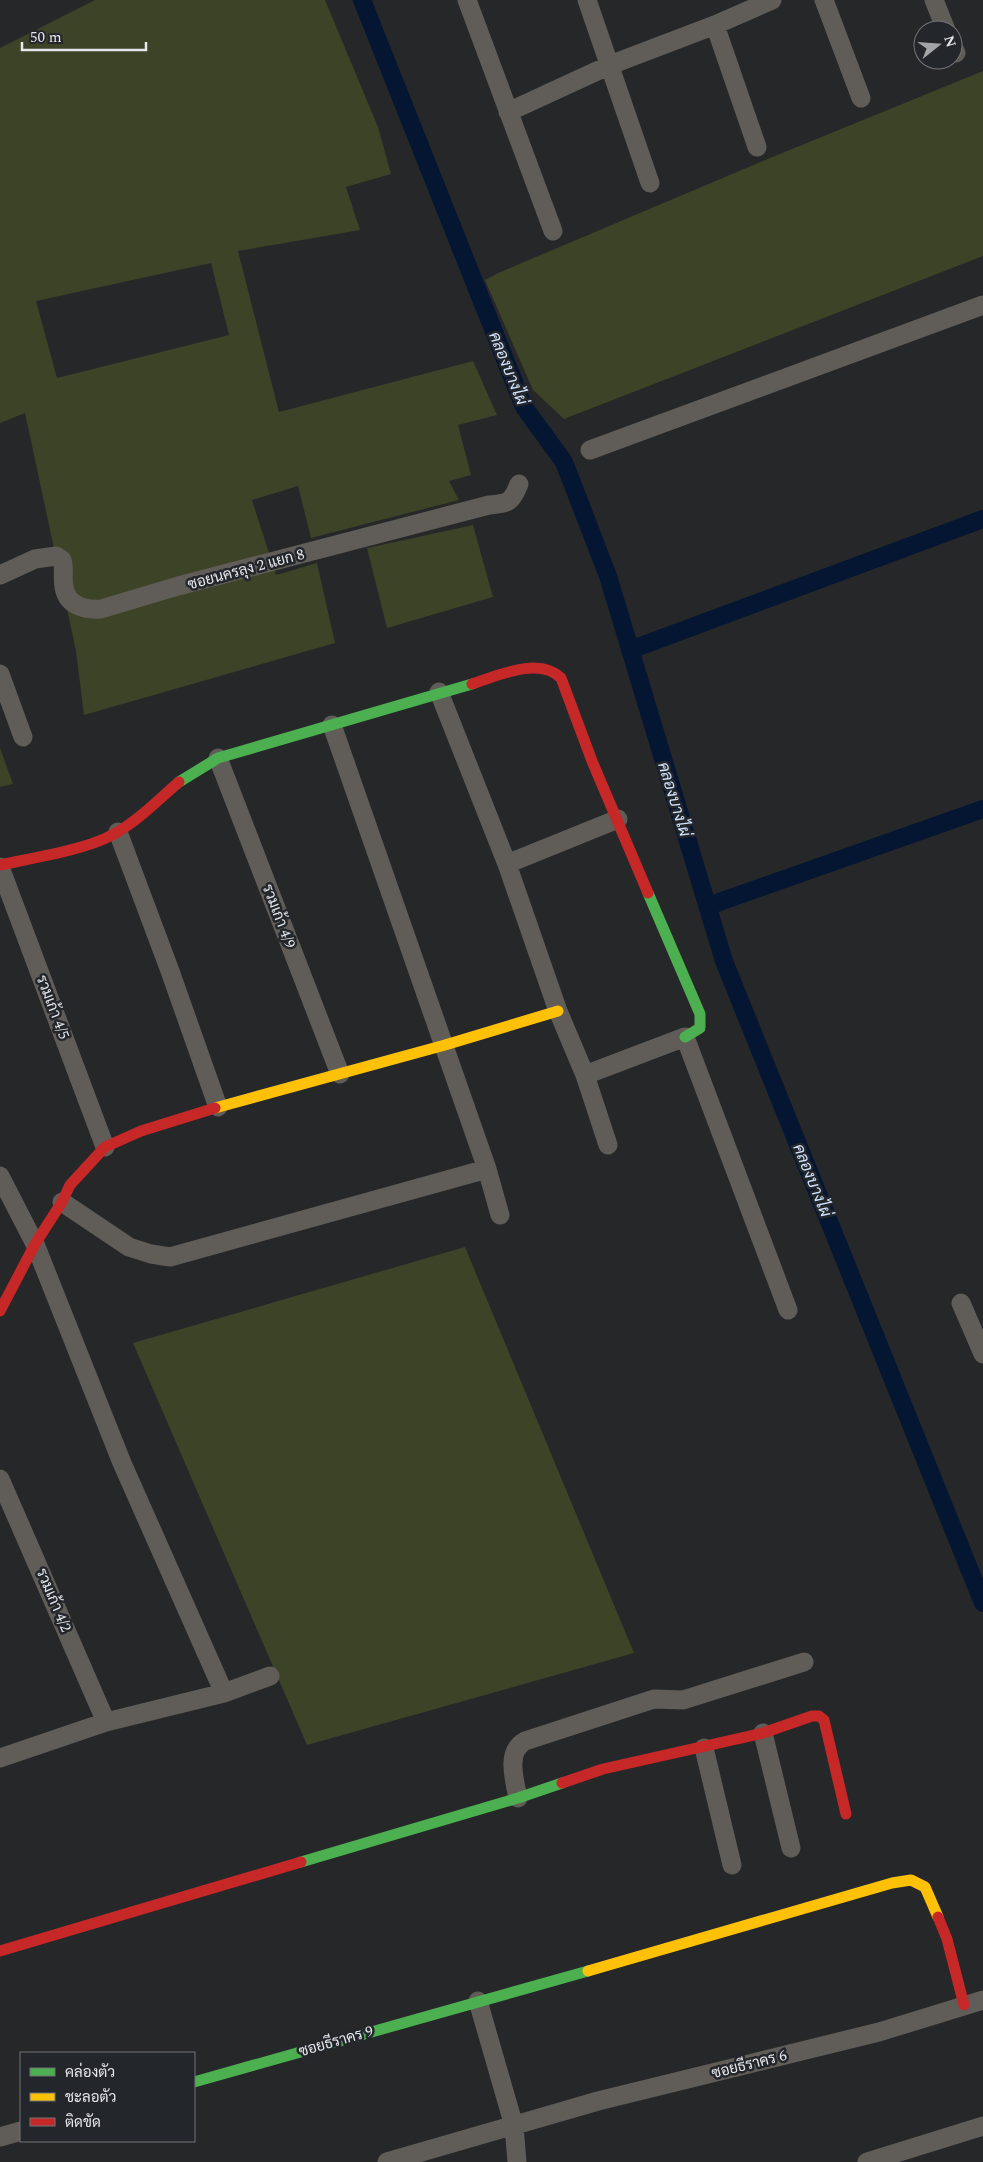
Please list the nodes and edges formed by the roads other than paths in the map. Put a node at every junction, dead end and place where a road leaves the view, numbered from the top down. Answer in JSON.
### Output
{"nodes":[{"id":1,"x":468,"y":0,"type":"edge"},
{"id":2,"x":587,"y":0,"type":"edge"},
{"id":3,"x":772,"y":0,"type":"edge"},
{"id":4,"x":824,"y":0,"type":"edge"},
{"id":5,"x":934,"y":0,"type":"edge"},
{"id":6,"x":942,"y":20,"type":"edge"},
{"id":7,"x":715,"y":25,"type":"junction"},
{"id":8,"x":610,"y":65,"type":"junction"},
{"id":9,"x":861,"y":98,"type":"dead end"},
{"id":10,"x":508,"y":112,"type":"junction"},
{"id":11,"x":757,"y":147,"type":"dead end"},
{"id":12,"x":650,"y":183,"type":"dead end"},
{"id":13,"x":553,"y":231,"type":"dead end"},
{"id":14,"x":983,"y":305,"type":"edge"},
{"id":15,"x":590,"y":450,"type":"dead end"},
{"id":16,"x":519,"y":484,"type":"dead end"},
{"id":17,"x":0,"y":576,"type":"edge"},
{"id":18,"x":0,"y":674,"type":"edge"},
{"id":19,"x":439,"y":692,"type":"junction"},
{"id":20,"x":332,"y":725,"type":"junction"},
{"id":21,"x":23,"y":737,"type":"dead end"},
{"id":22,"x":218,"y":758,"type":"junction"},
{"id":23,"x":618,"y":819,"type":"junction"},
{"id":24,"x":118,"y":832,"type":"junction"},
{"id":25,"x":507,"y":864,"type":"junction"},
{"id":26,"x":0,"y":866,"type":"edge"},
{"id":27,"x":558,"y":1011,"type":"junction"},
{"id":28,"x":685,"y":1037,"type":"junction"},
{"id":29,"x":445,"y":1045,"type":"junction"},
{"id":30,"x":340,"y":1074,"type":"junction"},
{"id":31,"x":585,"y":1075,"type":"junction"},
{"id":32,"x":218,"y":1106,"type":"junction"},
{"id":33,"x":608,"y":1144,"type":"dead end"},
{"id":34,"x":105,"y":1147,"type":"junction"},
{"id":35,"x":487,"y":1169,"type":"junction"},
{"id":36,"x":0,"y":1176,"type":"edge"},
{"id":37,"x":62,"y":1202,"type":"junction"},
{"id":38,"x":500,"y":1215,"type":"dead end"},
{"id":39,"x":35,"y":1244,"type":"junction"},
{"id":40,"x":962,"y":1303,"type":"dead end"},
{"id":41,"x":788,"y":1310,"type":"dead end"},
{"id":42,"x":0,"y":1311,"type":"edge"},
{"id":43,"x":983,"y":1354,"type":"edge"},
{"id":44,"x":0,"y":1479,"type":"edge"},
{"id":45,"x":804,"y":1662,"type":"dead end"},
{"id":46,"x":270,"y":1676,"type":"dead end"},
{"id":47,"x":224,"y":1693,"type":"junction"},
{"id":48,"x":106,"y":1722,"type":"junction"},
{"id":49,"x":763,"y":1734,"type":"junction"},
{"id":50,"x":704,"y":1748,"type":"junction"},
{"id":51,"x":0,"y":1758,"type":"edge"},
{"id":52,"x":518,"y":1798,"type":"junction"},
{"id":53,"x":846,"y":1814,"type":"dead end"},
{"id":54,"x":791,"y":1848,"type":"dead end"},
{"id":55,"x":732,"y":1865,"type":"dead end"},
{"id":56,"x":0,"y":1950,"type":"edge"},
{"id":57,"x":983,"y":2000,"type":"edge"},
{"id":58,"x":478,"y":2001,"type":"junction"},
{"id":59,"x":964,"y":2005,"type":"junction"},
{"id":60,"x":195,"y":2082,"type":"edge"},
{"id":61,"x":514,"y":2126,"type":"junction"},
{"id":62,"x":983,"y":2126,"type":"edge"},
{"id":63,"x":20,"y":2131,"type":"edge"},
{"id":64,"x":0,"y":2137,"type":"edge"},
{"id":65,"x":387,"y":2162,"type":"edge"},
{"id":66,"x":517,"y":2162,"type":"edge"},
{"id":67,"x":867,"y":2162,"type":"edge"}],
"edges":[{"from":1,"to":10,"type":"street"},
{"from":2,"to":8,"type":"street"},
{"from":3,"to":7,"type":"street"},
{"from":4,"to":9,"type":"street"},
{"from":5,"to":6,"type":"street"},
{"from":7,"to":8,"type":"street"},
{"from":7,"to":11,"type":"street"},
{"from":8,"to":10,"type":"street"},
{"from":8,"to":12,"type":"street"},
{"from":10,"to":13,"type":"street"},
{"from":14,"to":15,"type":"street"},
{"from":16,"to":17,"type":"street","name":"ซอยนครลุง 2 แยก 8"},
{"from":18,"to":21,"type":"street"},
{"from":19,"to":20,"type":"street"},
{"from":19,"to":23,"type":"street"},
{"from":19,"to":25,"type":"street"},
{"from":20,"to":22,"type":"street"},
{"from":20,"to":29,"type":"street"},
{"from":22,"to":24,"type":"street"},
{"from":22,"to":30,"type":"street","name":"รวมเก้า 4/9"},
{"from":23,"to":25,"type":"street"},
{"from":23,"to":28,"type":"street"},
{"from":24,"to":26,"type":"street"},
{"from":24,"to":32,"type":"street"},
{"from":25,"to":27,"type":"street"},
{"from":26,"to":34,"type":"street","name":"รวมเก้า 4/5"},
{"from":27,"to":29,"type":"street"},
{"from":27,"to":31,"type":"street"},
{"from":28,"to":31,"type":"street"},
{"from":28,"to":41,"type":"street"},
{"from":29,"to":30,"type":"street"},
{"from":29,"to":35,"type":"street"},
{"from":30,"to":32,"type":"street"},
{"from":31,"to":33,"type":"street"},
{"from":32,"to":34,"type":"street"},
{"from":34,"to":37,"type":"street"},
{"from":35,"to":37,"type":"street"},
{"from":35,"to":38,"type":"street"},
{"from":36,"to":39,"type":"street"},
{"from":37,"to":39,"type":"street"},
{"from":39,"to":42,"type":"street"},
{"from":39,"to":47,"type":"street"},
{"from":40,"to":43,"type":"street"},
{"from":44,"to":48,"type":"street","name":"รวมเก้า 4/2"},
{"from":45,"to":52,"type":"street"},
{"from":46,"to":47,"type":"street"},
{"from":47,"to":48,"type":"street"},
{"from":48,"to":51,"type":"street"},
{"from":49,"to":50,"type":"street"},
{"from":49,"to":53,"type":"street"},
{"from":49,"to":54,"type":"street"},
{"from":50,"to":52,"type":"street"},
{"from":50,"to":55,"type":"street"},
{"from":52,"to":56,"type":"street"},
{"from":57,"to":59,"type":"street","name":"ซอยธีราคร 6"},
{"from":58,"to":59,"type":"street","name":"ซอยธีราคร 9"},
{"from":58,"to":60,"type":"street","name":"ซอยธีราคร 9"},
{"from":58,"to":61,"type":"street"},
{"from":59,"to":61,"type":"street","name":"ซอยธีราคร 6"},
{"from":61,"to":65,"type":"street","name":"ซอยธีราคร 6"},
{"from":61,"to":66,"type":"street"},
{"from":62,"to":67,"type":"street"},
{"from":63,"to":64,"type":"street"}]}
